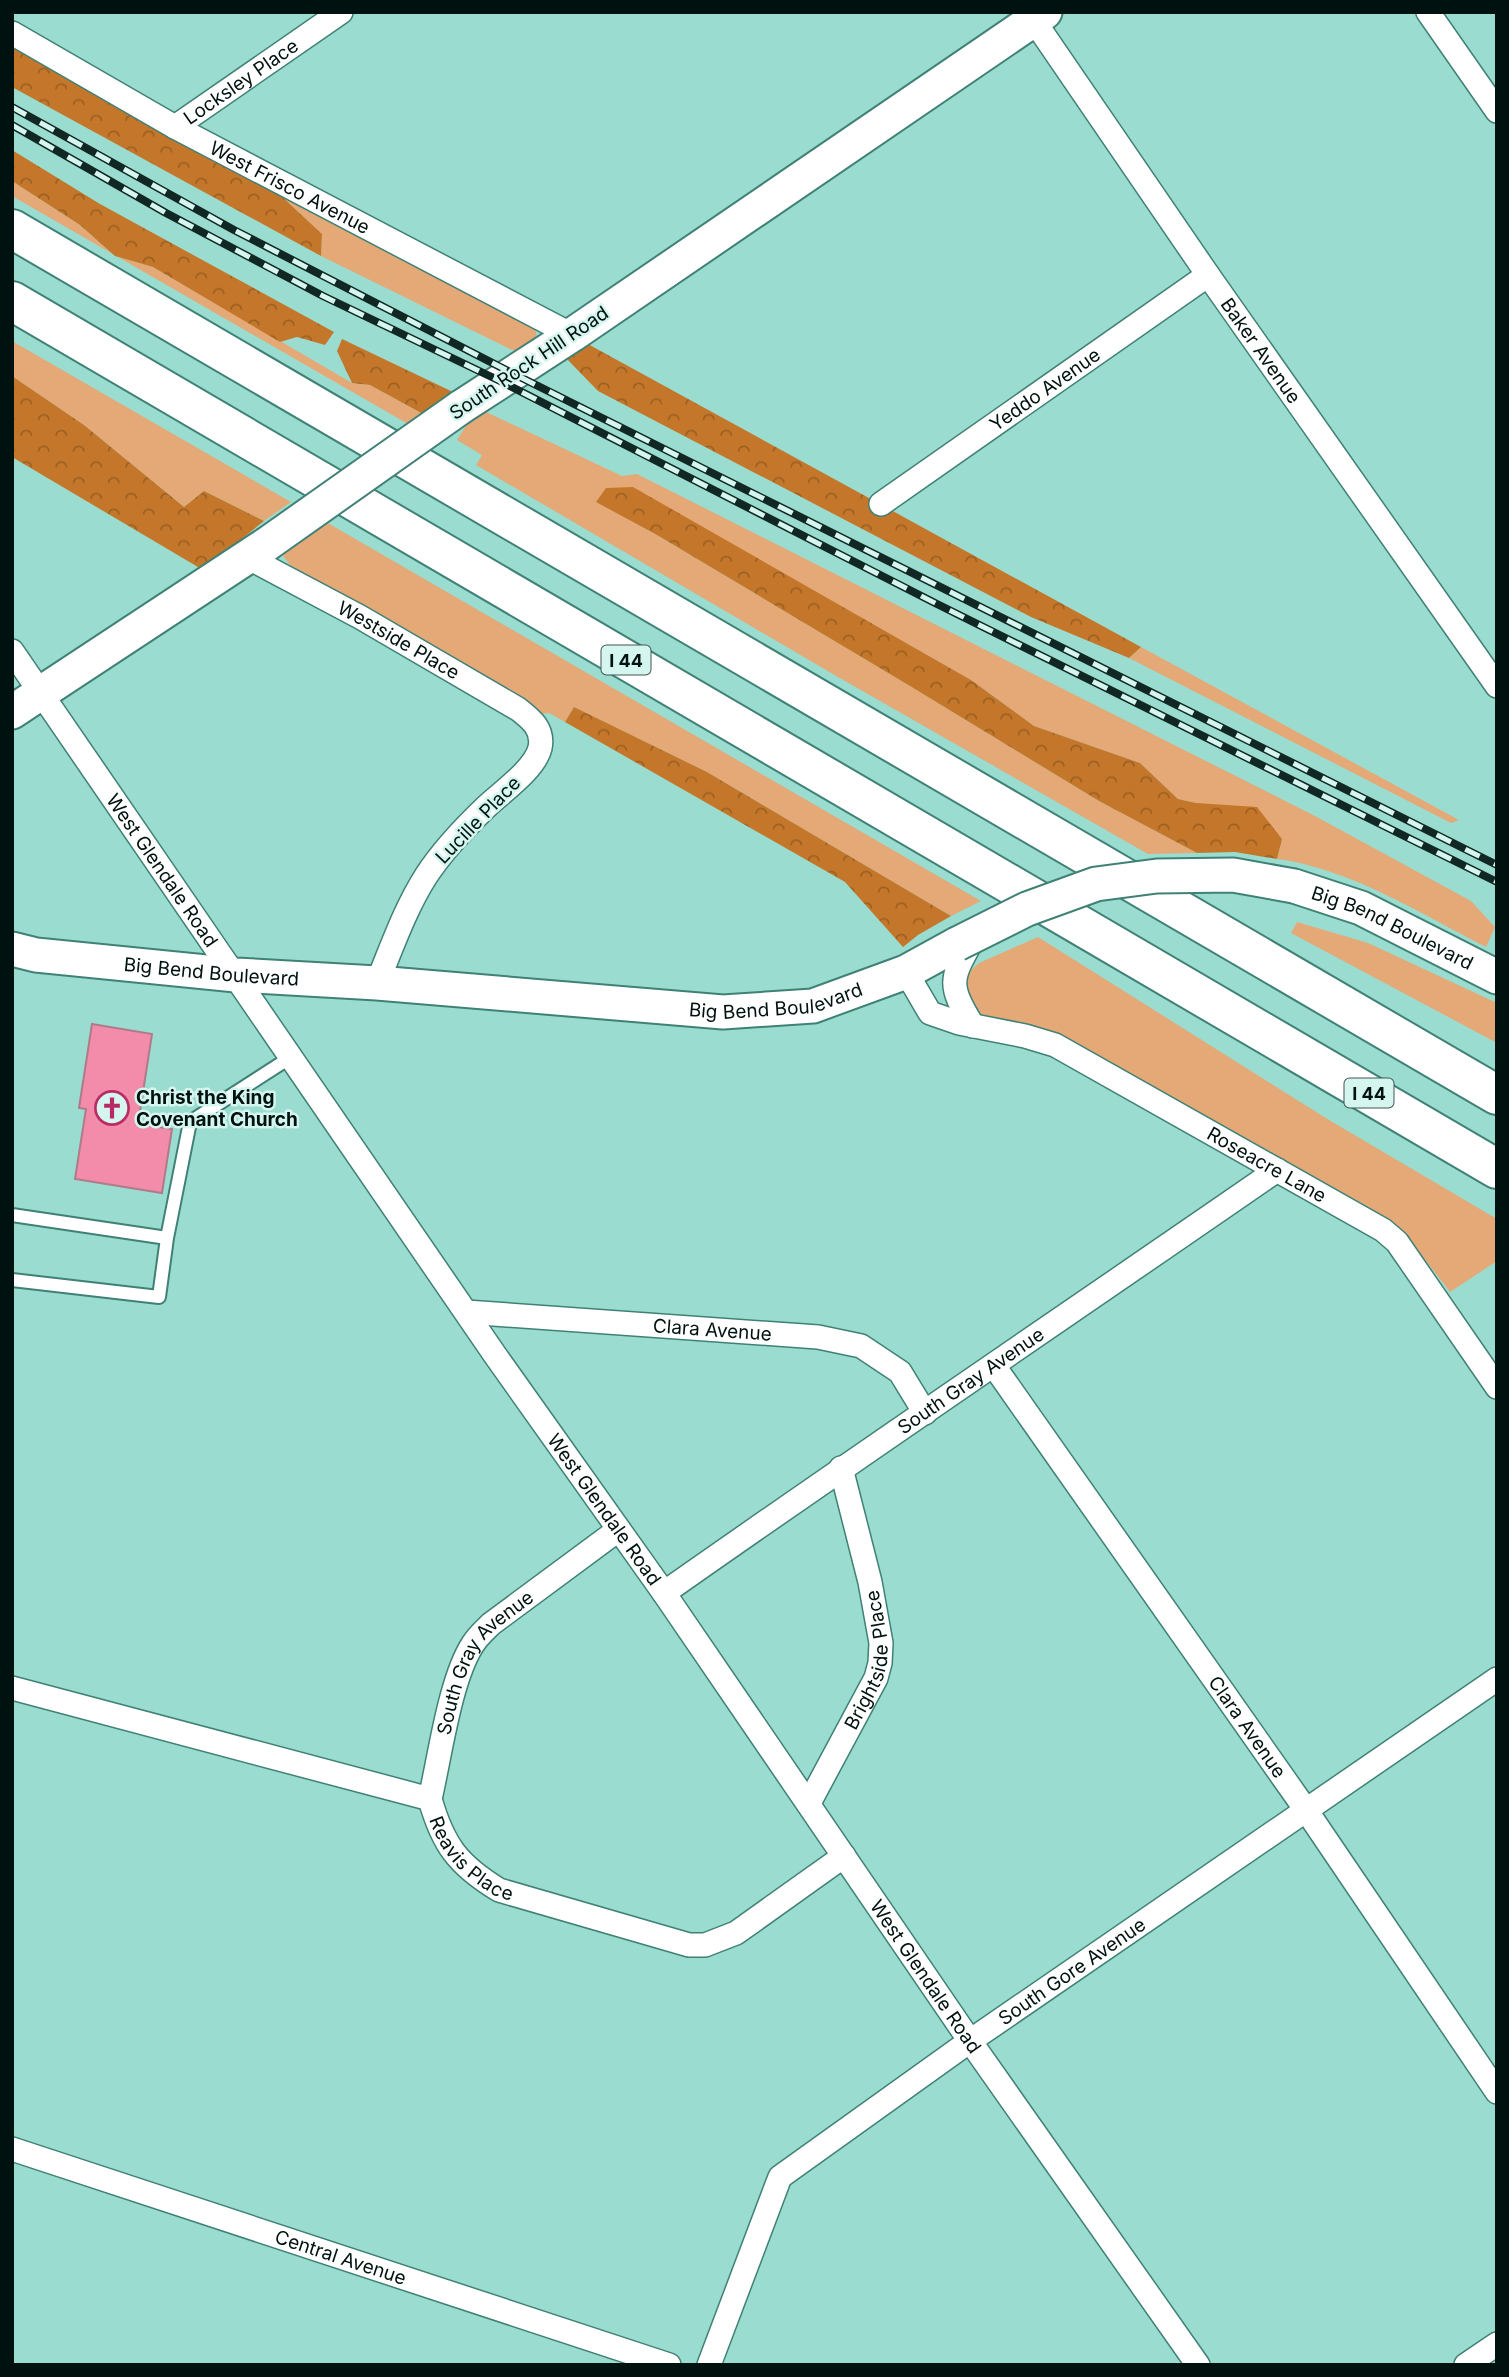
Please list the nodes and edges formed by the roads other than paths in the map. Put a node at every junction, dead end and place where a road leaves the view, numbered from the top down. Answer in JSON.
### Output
{"nodes":[{"id":1,"x":341,"y":12,"type":"edge"},
{"id":2,"x":1428,"y":12,"type":"edge"},
{"id":3,"x":1035,"y":15,"type":"edge"},
{"id":4,"x":12,"y":33,"type":"edge"},
{"id":5,"x":1497,"y":111,"type":"edge"},
{"id":6,"x":175,"y":127,"type":"junction"},
{"id":7,"x":12,"y":229,"type":"edge"},
{"id":8,"x":1208,"y":275,"type":"junction"},
{"id":9,"x":12,"y":301,"type":"edge"},
{"id":10,"x":572,"y":335,"type":"junction"},
{"id":11,"x":881,"y":503,"type":"dead end"},
{"id":12,"x":257,"y":551,"type":"junction"},
{"id":13,"x":12,"y":652,"type":"edge"},
{"id":14,"x":1497,"y":686,"type":"edge"},
{"id":15,"x":40,"y":692,"type":"junction"},
{"id":16,"x":12,"y":712,"type":"edge"},
{"id":17,"x":540,"y":734,"type":"joint"},
{"id":18,"x":966,"y":940,"type":"junction"},
{"id":19,"x":12,"y":949,"type":"edge"},
{"id":20,"x":906,"y":972,"type":"junction"},
{"id":21,"x":236,"y":975,"type":"junction"},
{"id":22,"x":1497,"y":977,"type":"edge"},
{"id":23,"x":377,"y":983,"type":"junction"},
{"id":24,"x":973,"y":1026,"type":"junction"},
{"id":25,"x":291,"y":1057,"type":"junction"},
{"id":26,"x":1497,"y":1095,"type":"edge"},
{"id":27,"x":1497,"y":1169,"type":"edge"},
{"id":28,"x":1277,"y":1170,"type":"junction"},
{"id":29,"x":12,"y":1216,"type":"edge"},
{"id":30,"x":167,"y":1238,"type":"junction"},
{"id":31,"x":12,"y":1280,"type":"edge"},
{"id":32,"x":466,"y":1312,"type":"junction"},
{"id":33,"x":994,"y":1366,"type":"junction"},
{"id":34,"x":1497,"y":1387,"type":"edge"},
{"id":35,"x":925,"y":1413,"type":"junction"},
{"id":36,"x":841,"y":1468,"type":"junction"},
{"id":37,"x":618,"y":1530,"type":"junction"},
{"id":38,"x":664,"y":1592,"type":"junction"},
{"id":39,"x":1497,"y":1679,"type":"edge"},
{"id":40,"x":12,"y":1688,"type":"edge"},
{"id":41,"x":430,"y":1799,"type":"junction"},
{"id":42,"x":809,"y":1802,"type":"junction"},
{"id":43,"x":1306,"y":1811,"type":"junction"},
{"id":44,"x":844,"y":1856,"type":"junction"},
{"id":45,"x":970,"y":2041,"type":"junction"},
{"id":46,"x":1497,"y":2092,"type":"edge"},
{"id":47,"x":12,"y":2148,"type":"edge"},
{"id":48,"x":1497,"y":2344,"type":"edge"},
{"id":49,"x":669,"y":2365,"type":"edge"},
{"id":50,"x":709,"y":2365,"type":"edge"},
{"id":51,"x":1198,"y":2365,"type":"edge"},
{"id":52,"x":1466,"y":2365,"type":"edge"}],
"edges":[{"from":1,"to":6,"type":"street","name":"Locksley Place"},
{"from":2,"to":5,"type":"street"},
{"from":3,"to":8,"type":"street","name":"Baker Avenue"},
{"from":3,"to":10,"type":"main road","name":"South Rock Hill Road"},
{"from":4,"to":6,"type":"street","name":"West Frisco Avenue"},
{"from":6,"to":10,"type":"street","name":"West Frisco Avenue"},
{"from":7,"to":26,"type":"highway"},
{"from":8,"to":11,"type":"street","name":"Yeddo Avenue"},
{"from":8,"to":14,"type":"street","name":"Baker Avenue"},
{"from":9,"to":27,"type":"highway","number":"I 44"},
{"from":10,"to":12,"type":"main road","name":"South Rock Hill Road","bridge":true},
{"from":12,"to":15,"type":"main road","name":"South Rock Hill Road"},
{"from":12,"to":17,"type":"street","name":"Westside Place"},
{"from":13,"to":15,"type":"street","name":"West Glendale Road"},
{"from":15,"to":16,"type":"main road","name":"South Rock Hill Road"},
{"from":15,"to":21,"type":"street","name":"West Glendale Road"},
{"from":17,"to":23,"type":"street","name":"Lucille Place"},
{"from":18,"to":20,"type":"main road","name":"Big Bend Boulevard"},
{"from":18,"to":22,"type":"main road","name":"Big Bend Boulevard","bridge":true},
{"from":18,"to":24,"type":"street"},
{"from":19,"to":21,"type":"main road","name":"Big Bend Boulevard"},
{"from":20,"to":23,"type":"main road","name":"Big Bend Boulevard"},
{"from":20,"to":24,"type":"street","name":"Roseacre Lane"},
{"from":21,"to":23,"type":"main road","name":"Big Bend Boulevard"},
{"from":21,"to":25,"type":"street","name":"West Glendale Road"},
{"from":24,"to":28,"type":"street","name":"Roseacre Lane"},
{"from":25,"to":30,"type":"lane"},
{"from":25,"to":32,"type":"street","name":"West Glendale Road"},
{"from":28,"to":33,"type":"street","name":"South Gray Avenue"},
{"from":28,"to":34,"type":"street","name":"Roseacre Lane"},
{"from":29,"to":30,"type":"lane"},
{"from":30,"to":31,"type":"lane"},
{"from":32,"to":35,"type":"street","name":"Clara Avenue"},
{"from":32,"to":37,"type":"street","name":"West Glendale Road"},
{"from":33,"to":35,"type":"street","name":"South Gray Avenue"},
{"from":33,"to":43,"type":"street","name":"Clara Avenue"},
{"from":35,"to":36,"type":"street","name":"South Gray Avenue"},
{"from":36,"to":38,"type":"street","name":"South Gray Avenue"},
{"from":36,"to":42,"type":"street","name":"Brightside Place"},
{"from":37,"to":38,"type":"street","name":"West Glendale Road"},
{"from":37,"to":41,"type":"street","name":"South Gray Avenue"},
{"from":38,"to":42,"type":"street","name":"West Glendale Road"},
{"from":39,"to":43,"type":"street","name":"South Gore Avenue"},
{"from":40,"to":41,"type":"street","name":"Reavis Place"},
{"from":41,"to":44,"type":"street","name":"Reavis Place"},
{"from":42,"to":44,"type":"street","name":"West Glendale Road"},
{"from":43,"to":45,"type":"street","name":"South Gore Avenue"},
{"from":43,"to":46,"type":"street","name":"Clara Avenue"},
{"from":44,"to":45,"type":"street","name":"West Glendale Road"},
{"from":45,"to":50,"type":"street","name":"South Gore Avenue"},
{"from":45,"to":51,"type":"street","name":"West Glendale Road"},
{"from":47,"to":49,"type":"street","name":"Central Avenue"},
{"from":48,"to":52,"type":"street"}]}
